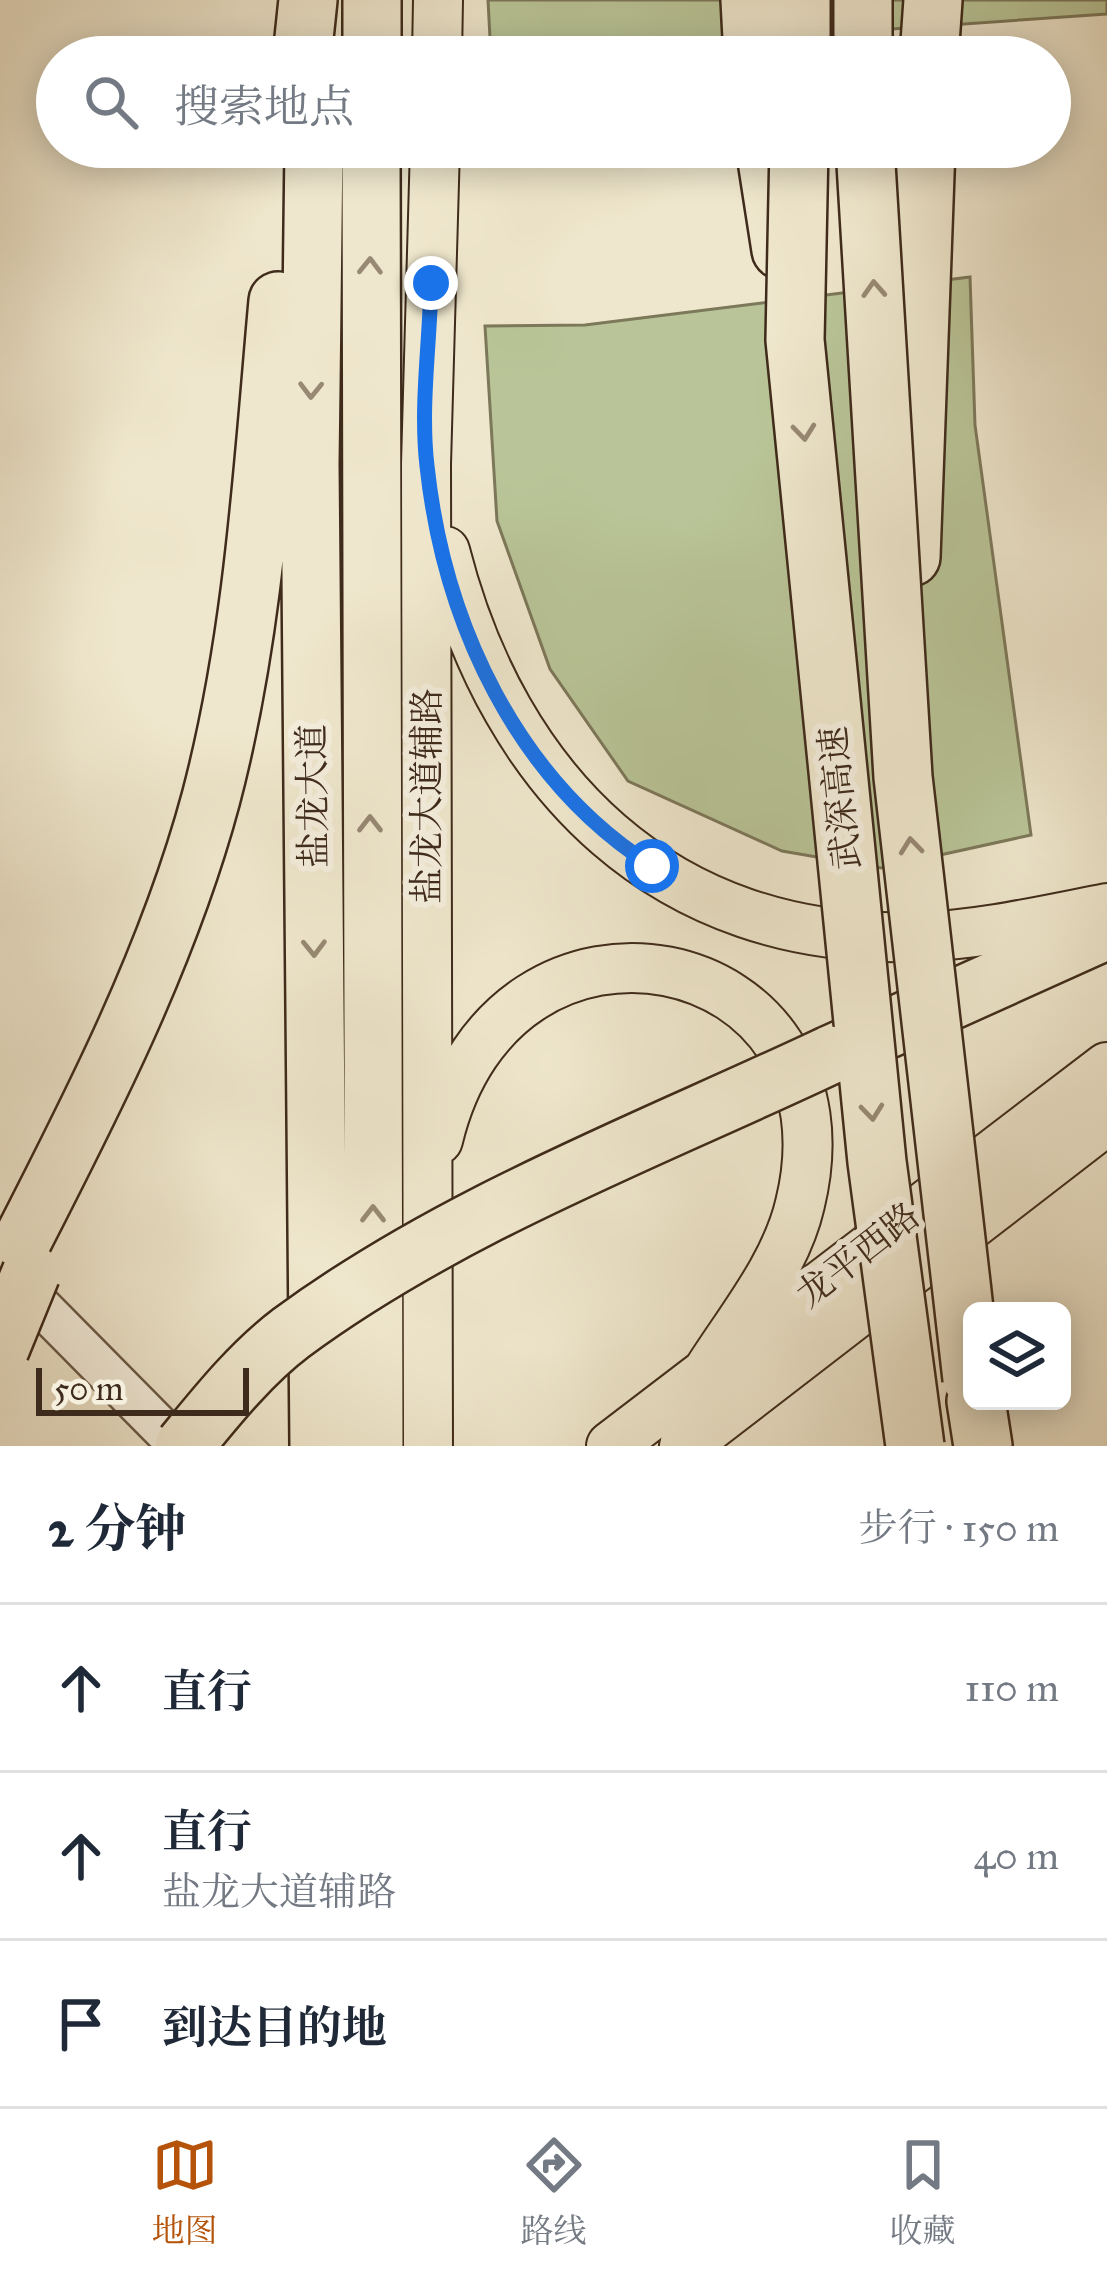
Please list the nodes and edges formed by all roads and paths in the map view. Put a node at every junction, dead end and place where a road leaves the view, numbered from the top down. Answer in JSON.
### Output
{"nodes":[{"id":1,"x":312,"y":0,"type":"edge"},
{"id":2,"x":372,"y":0,"type":"edge"},
{"id":3,"x":438,"y":0,"type":"edge"},
{"id":4,"x":750,"y":0,"type":"edge"},
{"id":5,"x":801,"y":0,"type":"edge"},
{"id":6,"x":863,"y":0,"type":"edge"},
{"id":7,"x":933,"y":0,"type":"edge"},
{"id":8,"x":306,"y":36,"type":"edge"},
{"id":9,"x":314,"y":36,"type":"edge"},
{"id":10,"x":372,"y":36,"type":"edge"},
{"id":11,"x":437,"y":36,"type":"edge"},
{"id":12,"x":752,"y":36,"type":"edge"},
{"id":13,"x":801,"y":36,"type":"edge"},
{"id":14,"x":863,"y":36,"type":"edge"},
{"id":15,"x":930,"y":36,"type":"edge"},
{"id":16,"x":289,"y":168,"type":"edge"},
{"id":17,"x":314,"y":168,"type":"edge"},
{"id":18,"x":371,"y":168,"type":"edge"},
{"id":19,"x":434,"y":168,"type":"edge"},
{"id":20,"x":768,"y":168,"type":"edge"},
{"id":21,"x":799,"y":168,"type":"edge"},
{"id":22,"x":866,"y":168,"type":"edge"},
{"id":23,"x":925,"y":168,"type":"edge"},
{"id":24,"x":795,"y":340,"type":"junction"},
{"id":25,"x":427,"y":464,"type":"junction"},
{"id":26,"x":903,"y":777,"type":"junction"},
{"id":27,"x":1107,"y":908,"type":"edge"},
{"id":28,"x":1107,"y":930,"type":"edge"},
{"id":29,"x":1107,"y":1067,"type":"edge"},
{"id":30,"x":1107,"y":1120,"type":"edge"},
{"id":31,"x":427,"y":1186,"type":"junction"},
{"id":32,"x":12,"y":1269,"type":"edge"},
{"id":33,"x":963,"y":1302,"type":"edge"},
{"id":34,"x":0,"y":1349,"type":"edge"},
{"id":35,"x":708,"y":1371,"type":"junction"},
{"id":36,"x":977,"y":1410,"type":"edge"},
{"id":37,"x":374,"y":1430,"type":"edge"},
{"id":38,"x":182,"y":1446,"type":"edge"},
{"id":39,"x":319,"y":1446,"type":"edge"},
{"id":40,"x":428,"y":1446,"type":"edge"},
{"id":41,"x":611,"y":1446,"type":"edge"},
{"id":42,"x":684,"y":1446,"type":"edge"},
{"id":43,"x":915,"y":1446,"type":"edge"},
{"id":44,"x":983,"y":1446,"type":"edge"}],
"edges":[{"from":1,"to":8,"type":"highway"},
{"from":1,"to":9,"type":"highway"},
{"from":2,"to":10,"type":"highway"},
{"from":3,"to":11,"type":"main road"},
{"from":4,"to":12,"type":"highway"},
{"from":5,"to":13,"type":"highway"},
{"from":6,"to":14,"type":"highway"},
{"from":7,"to":15,"type":"highway"},
{"from":16,"to":32,"type":"highway"},
{"from":17,"to":39,"type":"highway","name":"盐龙大道","one_way":true},
{"from":37,"to":18,"type":"highway","name":"盐龙大道","one_way":true},
{"from":19,"to":25,"type":"main road","name":"盐龙大道辅路"},
{"from":20,"to":24,"type":"highway","bridge":true},
{"from":21,"to":24,"type":"highway","name":"武深高速","bridge":true},
{"from":26,"to":22,"type":"highway","name":"武深高速","one_way":true,"bridge":true},
{"from":23,"to":26,"type":"highway","bridge":true},
{"from":24,"to":43,"type":"highway","name":"武深高速","one_way":true,"bridge":true},
{"from":25,"to":27,"type":"main road"},
{"from":25,"to":31,"type":"main road","name":"盐龙大道辅路"},
{"from":33,"to":26,"type":"highway","name":"武深高速","one_way":true,"bridge":true},
{"from":28,"to":38,"type":"highway","bridge":true},
{"from":29,"to":35,"type":"main road","name":"龙平西路"},
{"from":30,"to":42,"type":"main road","name":"龙平西路"},
{"from":31,"to":35,"type":"main road"},
{"from":31,"to":40,"type":"main road","name":"盐龙大道辅路"},
{"from":32,"to":34,"type":"highway","bridge":true},
{"from":32,"to":38,"type":"lane"},
{"from":35,"to":41,"type":"main road","name":"龙平西路"},
{"from":36,"to":44,"type":"highway"}]}
